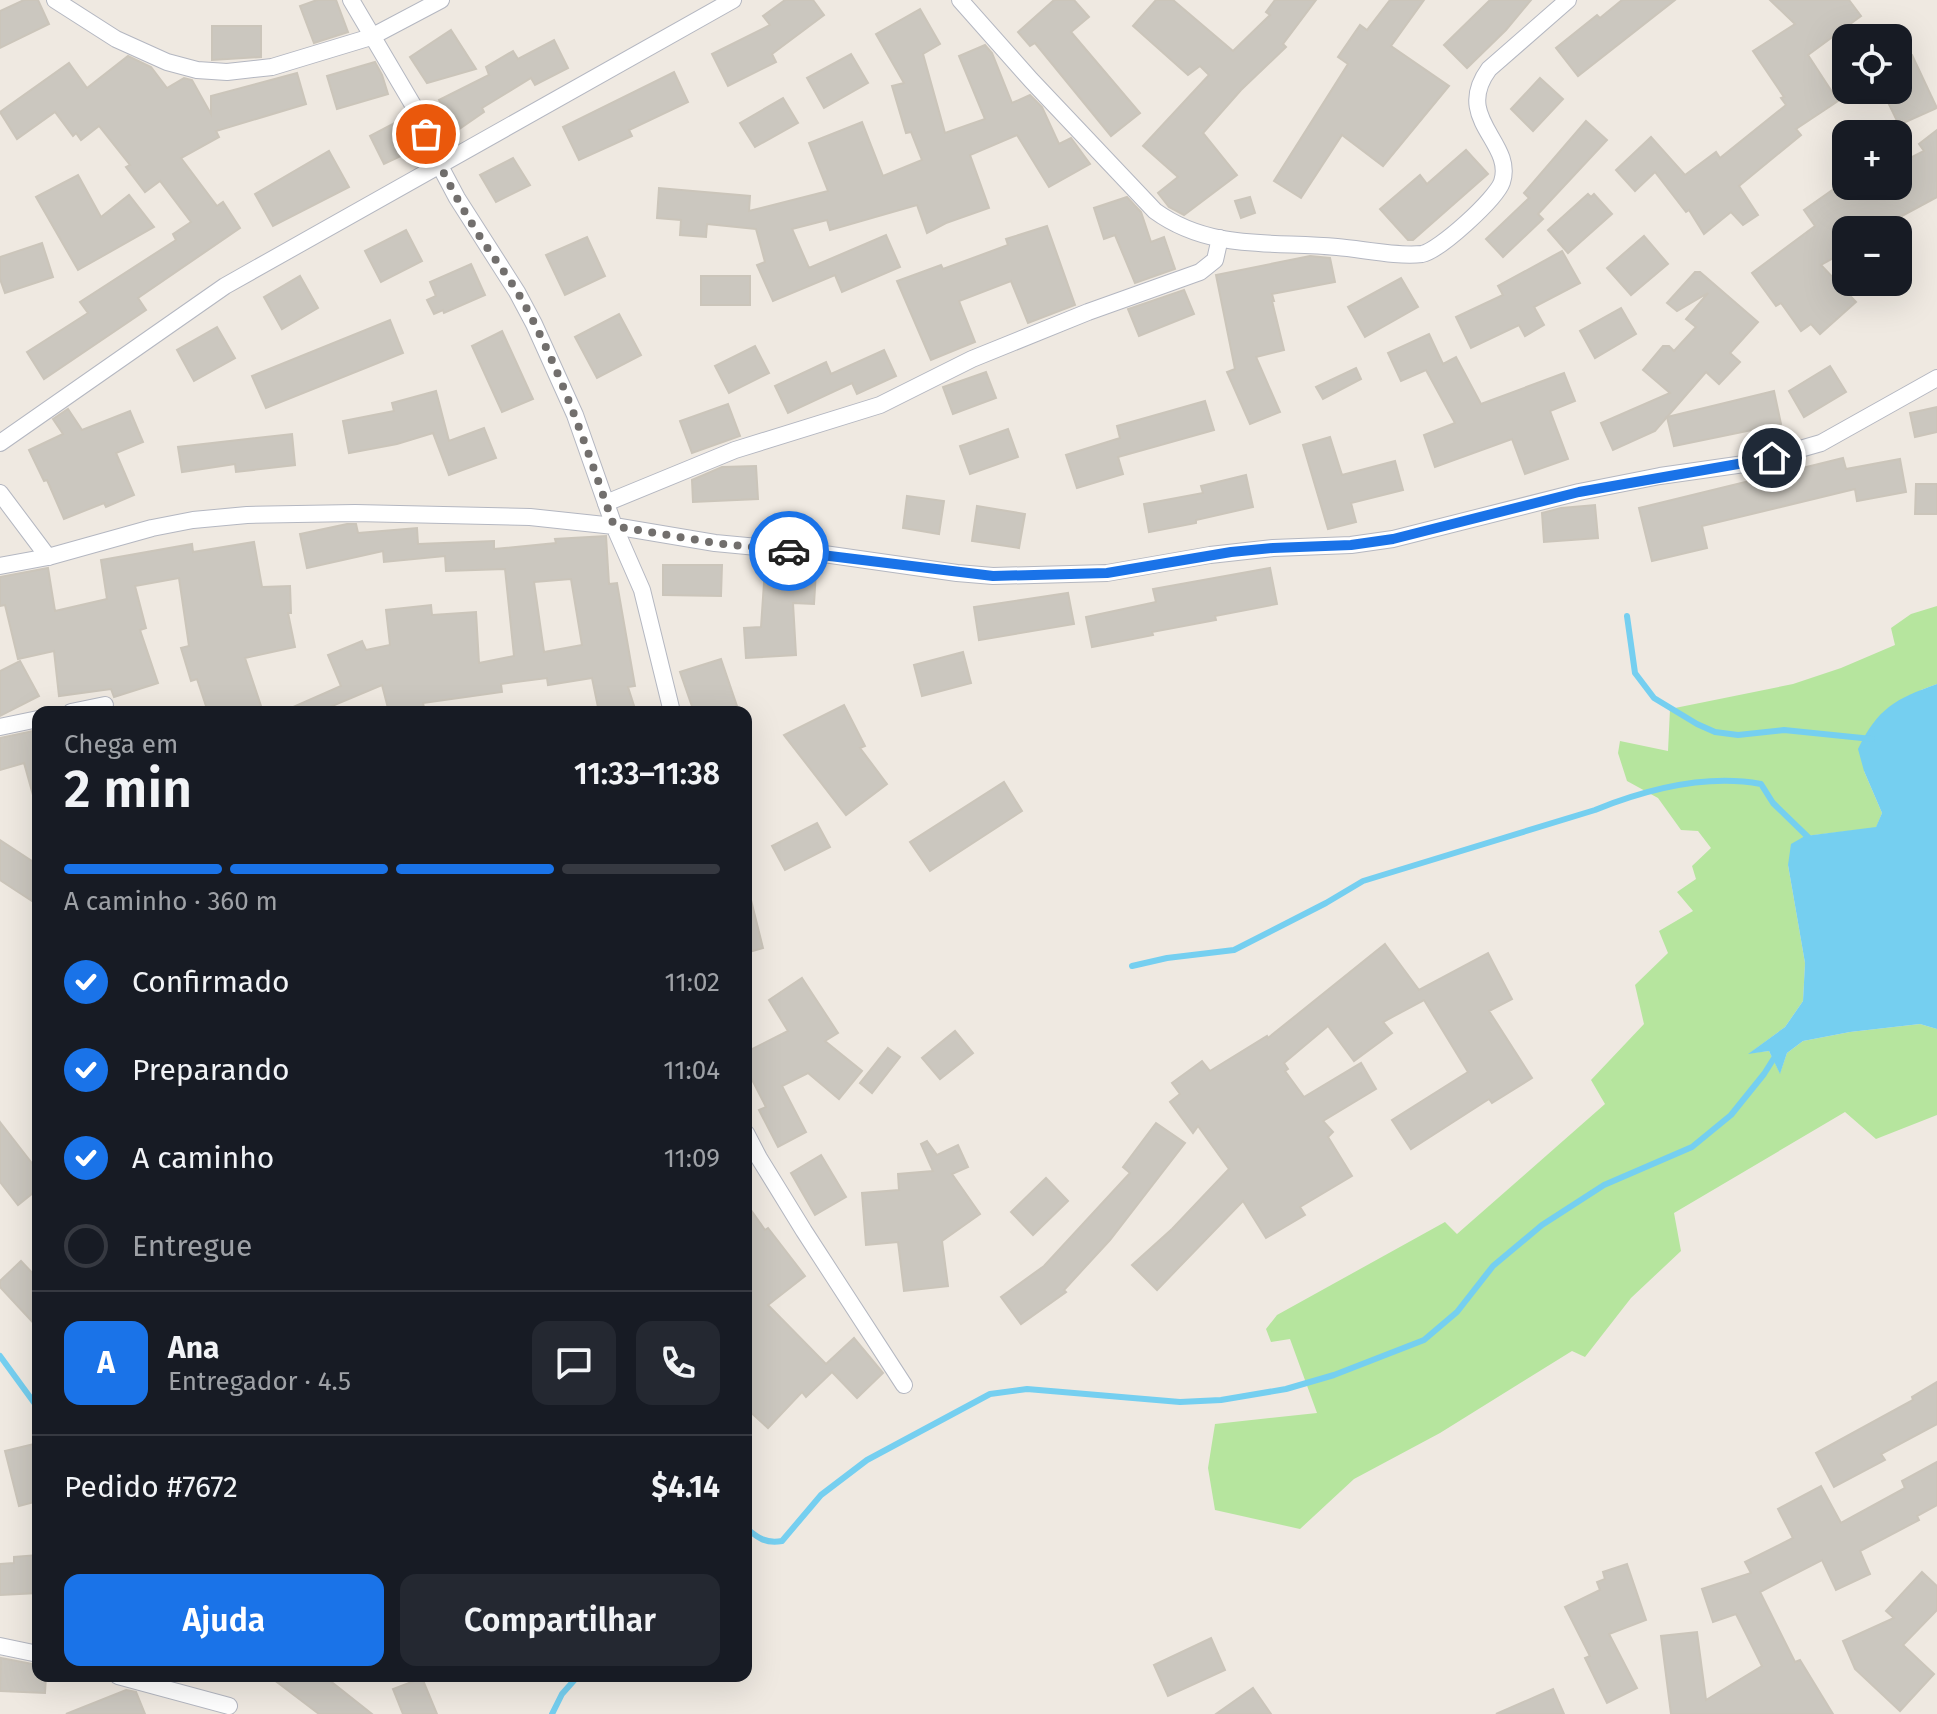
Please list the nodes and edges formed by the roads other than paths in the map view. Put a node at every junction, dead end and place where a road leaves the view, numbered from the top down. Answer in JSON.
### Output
{"nodes":[{"id":1,"x":55,"y":0,"type":"edge"},
{"id":2,"x":351,"y":0,"type":"edge"},
{"id":3,"x":441,"y":0,"type":"edge"},
{"id":4,"x":733,"y":0,"type":"edge"},
{"id":5,"x":960,"y":0,"type":"edge"},
{"id":6,"x":1568,"y":0,"type":"edge"},
{"id":7,"x":371,"y":37,"type":"junction"},
{"id":8,"x":440,"y":166,"type":"junction"},
{"id":9,"x":1220,"y":238,"type":"junction"},
{"id":10,"x":1937,"y":378,"type":"edge"},
{"id":11,"x":0,"y":443,"type":"edge"},
{"id":12,"x":0,"y":493,"type":"edge"},
{"id":13,"x":606,"y":503,"type":"junction"},
{"id":14,"x":614,"y":526,"type":"junction"},
{"id":15,"x":48,"y":557,"type":"junction"},
{"id":16,"x":0,"y":566,"type":"edge"},
{"id":17,"x":105,"y":705,"type":"dead end"},
{"id":18,"x":100,"y":706,"type":"edge"},
{"id":19,"x":671,"y":706,"type":"edge"},
{"id":20,"x":32,"y":720,"type":"edge"},
{"id":21,"x":0,"y":727,"type":"edge"},
{"id":22,"x":752,"y":1144,"type":"edge"},
{"id":23,"x":904,"y":1385,"type":"dead end"},
{"id":24,"x":0,"y":1646,"type":"edge"},
{"id":25,"x":32,"y":1653,"type":"edge"},
{"id":26,"x":140,"y":1682,"type":"edge"},
{"id":27,"x":229,"y":1706,"type":"dead end"}],
"edges":[{"from":1,"to":7,"type":"street"},
{"from":2,"to":7,"type":"street"},
{"from":3,"to":7,"type":"street"},
{"from":4,"to":8,"type":"street"},
{"from":5,"to":9,"type":"street"},
{"from":6,"to":9,"type":"street"},
{"from":7,"to":8,"type":"street"},
{"from":8,"to":11,"type":"street"},
{"from":8,"to":13,"type":"street"},
{"from":9,"to":13,"type":"street"},
{"from":10,"to":14,"type":"street"},
{"from":12,"to":15,"type":"street"},
{"from":13,"to":14,"type":"street"},
{"from":14,"to":15,"type":"street"},
{"from":14,"to":19,"type":"street"},
{"from":15,"to":16,"type":"street"},
{"from":17,"to":18,"type":"street"},
{"from":20,"to":21,"type":"street"},
{"from":22,"to":23,"type":"street"},
{"from":24,"to":25,"type":"street"},
{"from":26,"to":27,"type":"street"}]}
